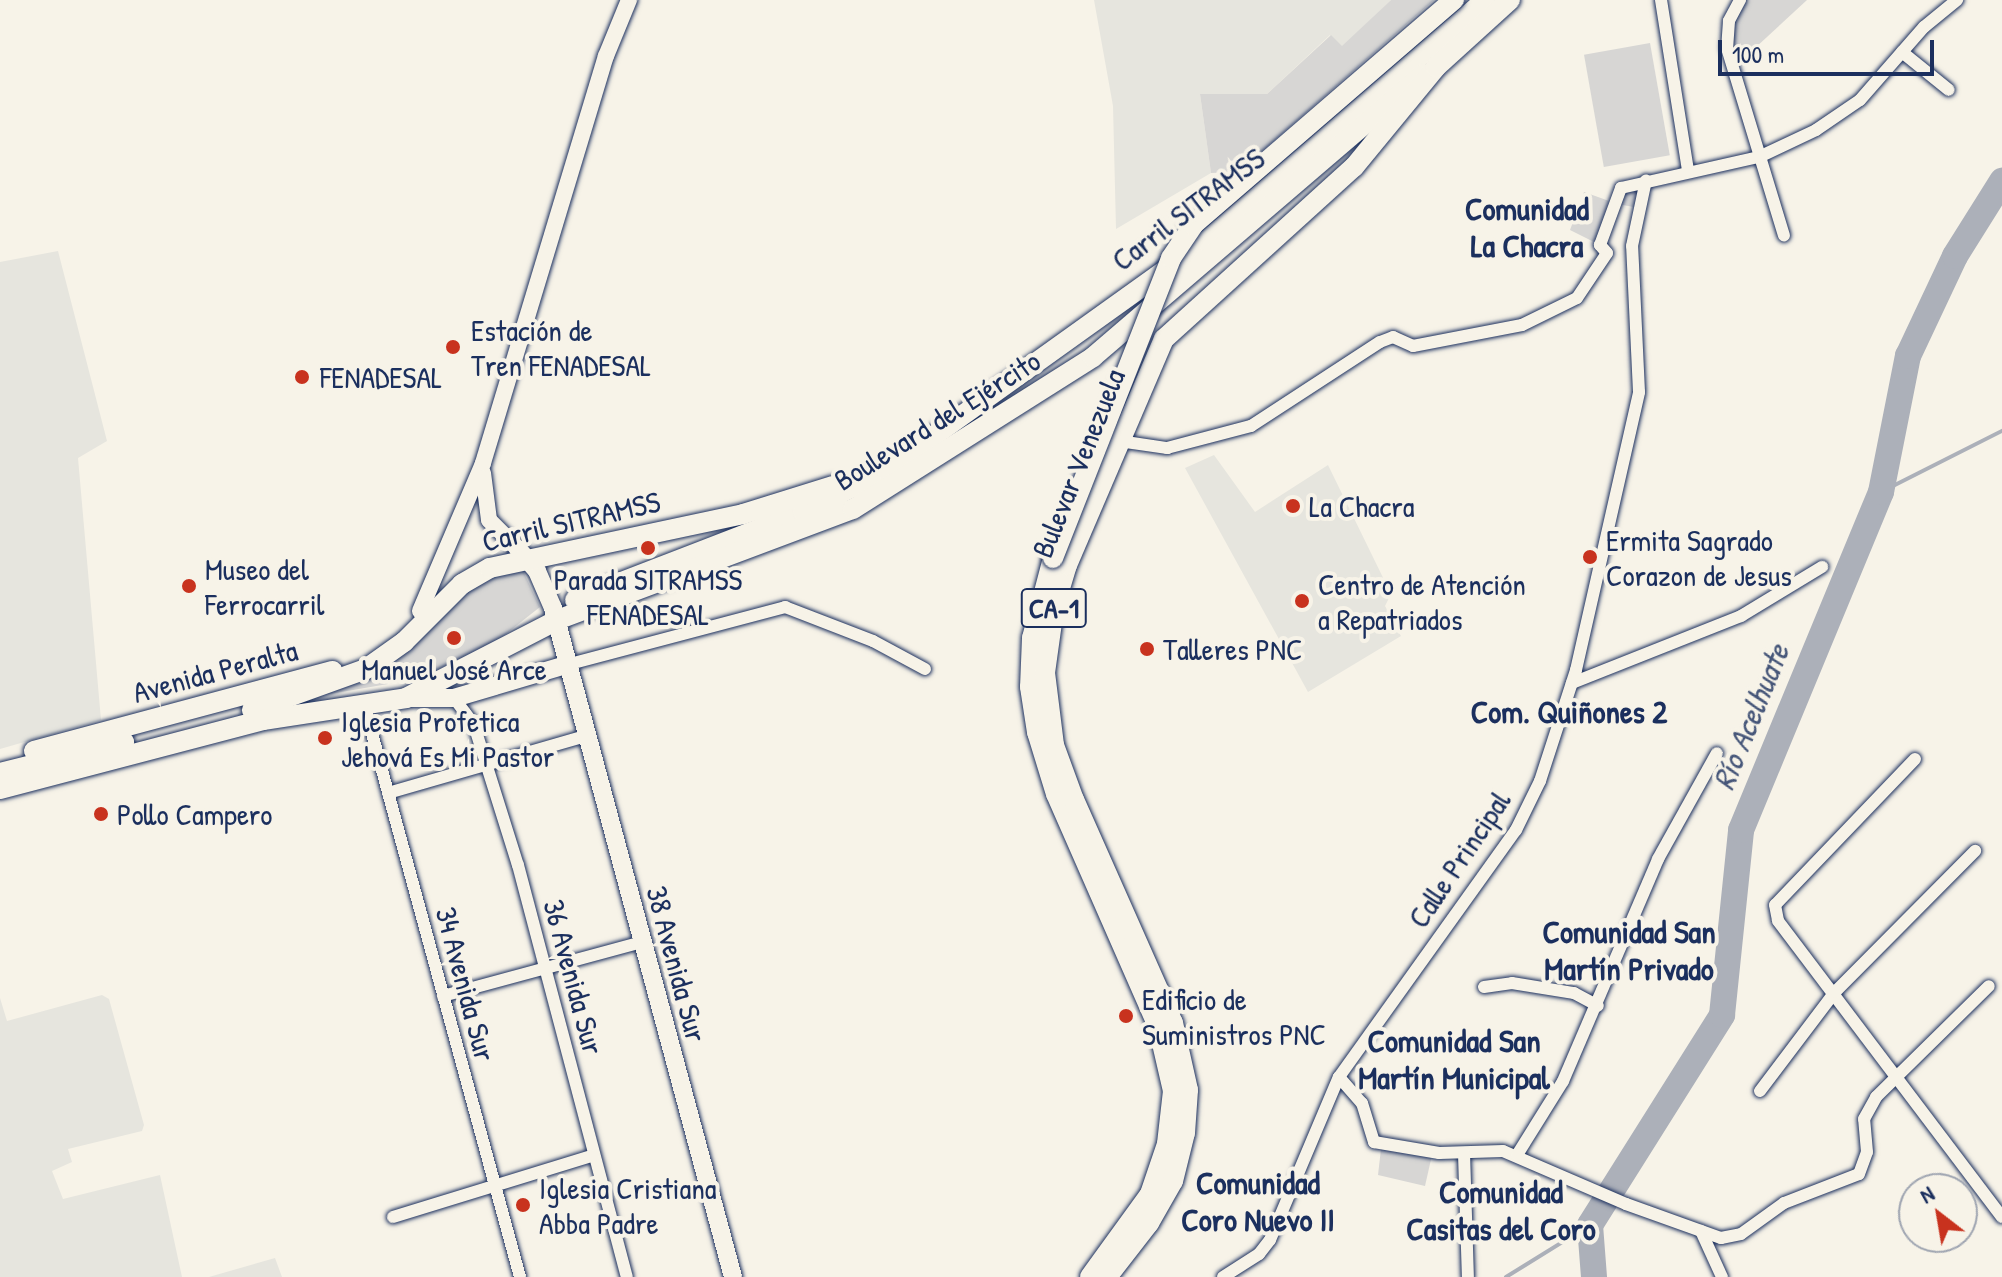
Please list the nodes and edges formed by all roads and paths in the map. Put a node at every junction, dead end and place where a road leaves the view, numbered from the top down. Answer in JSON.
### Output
{"nodes":[{"id":1,"x":629,"y":0,"type":"edge"},
{"id":2,"x":1454,"y":0,"type":"edge"},
{"id":3,"x":1485,"y":0,"type":"edge"},
{"id":4,"x":1510,"y":0,"type":"edge"},
{"id":5,"x":1661,"y":0,"type":"edge"},
{"id":6,"x":1740,"y":0,"type":"edge"},
{"id":7,"x":1957,"y":0,"type":"edge"},
{"id":8,"x":1466,"y":38,"type":"junction"},
{"id":9,"x":1902,"y":52,"type":"junction"},
{"id":10,"x":1949,"y":90,"type":"dead end"},
{"id":11,"x":1759,"y":157,"type":"junction"},
{"id":12,"x":1688,"y":171,"type":"junction"},
{"id":13,"x":1646,"y":180,"type":"junction"},
{"id":14,"x":1784,"y":236,"type":"dead end"},
{"id":15,"x":1119,"y":441,"type":"junction"},
{"id":16,"x":915,"y":450,"type":"junction"},
{"id":17,"x":483,"y":463,"type":"junction"},
{"id":18,"x":522,"y":553,"type":"junction"},
{"id":19,"x":1822,"y":567,"type":"dead end"},
{"id":20,"x":420,"y":611,"type":"junction"},
{"id":21,"x":555,"y":614,"type":"junction"},
{"id":22,"x":566,"y":665,"type":"junction"},
{"id":23,"x":925,"y":669,"type":"dead end"},
{"id":24,"x":1572,"y":683,"type":"junction"},
{"id":25,"x":406,"y":698,"type":"junction"},
{"id":26,"x":454,"y":698,"type":"junction"},
{"id":27,"x":364,"y":704,"type":"junction"},
{"id":28,"x":271,"y":706,"type":"junction"},
{"id":29,"x":586,"y":736,"type":"junction"},
{"id":30,"x":1717,"y":753,"type":"dead end"},
{"id":31,"x":1915,"y":759,"type":"dead end"},
{"id":32,"x":0,"y":760,"type":"edge"},
{"id":33,"x":487,"y":765,"type":"junction"},
{"id":34,"x":0,"y":773,"type":"edge"},
{"id":35,"x":0,"y":789,"type":"edge"},
{"id":36,"x":388,"y":793,"type":"junction"},
{"id":37,"x":1975,"y":851,"type":"dead end"},
{"id":38,"x":642,"y":942,"type":"junction"},
{"id":39,"x":545,"y":967,"type":"junction"},
{"id":40,"x":1989,"y":986,"type":"dead end"},
{"id":41,"x":1484,"y":987,"type":"dead end"},
{"id":42,"x":1835,"y":992,"type":"junction"},
{"id":43,"x":443,"y":996,"type":"junction"},
{"id":44,"x":1598,"y":1006,"type":"junction"},
{"id":45,"x":1339,"y":1077,"type":"junction"},
{"id":46,"x":1896,"y":1078,"type":"junction"},
{"id":47,"x":1760,"y":1091,"type":"dead end"},
{"id":48,"x":1464,"y":1153,"type":"junction"},
{"id":49,"x":594,"y":1155,"type":"junction"},
{"id":50,"x":1517,"y":1155,"type":"junction"},
{"id":51,"x":494,"y":1187,"type":"junction"},
{"id":52,"x":393,"y":1217,"type":"dead end"},
{"id":53,"x":2002,"y":1217,"type":"edge"},
{"id":54,"x":1701,"y":1231,"type":"junction"},
{"id":55,"x":520,"y":1277,"type":"edge"},
{"id":56,"x":627,"y":1277,"type":"edge"},
{"id":57,"x":733,"y":1277,"type":"edge"},
{"id":58,"x":1090,"y":1277,"type":"edge"},
{"id":59,"x":1107,"y":1277,"type":"edge"},
{"id":60,"x":1223,"y":1277,"type":"edge"},
{"id":61,"x":1468,"y":1277,"type":"edge"},
{"id":62,"x":1722,"y":1277,"type":"edge"}],
"edges":[{"from":1,"to":17,"type":"street"},
{"from":2,"to":58,"type":"main road","name":"Bulevar Venezuela","number":"CA-1","bridge":true},
{"from":3,"to":16,"type":"main road","name":"Carril SITRAMSS"},
{"from":4,"to":8,"type":"main road","name":"Boulevard del Ejército","number":"CA-1"},
{"from":5,"to":12,"type":"street"},
{"from":6,"to":11,"type":"street"},
{"from":7,"to":9,"type":"street"},
{"from":8,"to":15,"type":"main road","name":"Bulevar Venezuela","number":"CA-1"},
{"from":8,"to":21,"type":"main road","name":"Boulevard del Ejército"},
{"from":9,"to":10,"type":"street"},
{"from":9,"to":11,"type":"street"},
{"from":11,"to":12,"type":"street"},
{"from":11,"to":14,"type":"street"},
{"from":12,"to":13,"type":"street"},
{"from":13,"to":15,"type":"street"},
{"from":13,"to":24,"type":"street","name":"Calle Principal"},
{"from":15,"to":59,"type":"main road","name":"Bulevar Venezuela","number":"CA-1"},
{"from":16,"to":18,"type":"main road","name":"Carril SITRAMSS"},
{"from":16,"to":21,"type":"main road","name":"Carril SITRAMSS"},
{"from":17,"to":18,"type":"street"},
{"from":17,"to":20,"type":"street"},
{"from":18,"to":20,"type":"main road","name":"Avenida Peralta"},
{"from":18,"to":21,"type":"main road"},
{"from":18,"to":28,"type":"main road","name":"Carril SITRAMSS"},
{"from":19,"to":24,"type":"street"},
{"from":20,"to":32,"type":"main road","name":"Avenida Peralta"},
{"from":21,"to":22,"type":"main road"},
{"from":21,"to":25,"type":"main road","name":"Avenida Peralta"},
{"from":21,"to":28,"type":"main road","name":"Carril SITRAMSS"},
{"from":22,"to":23,"type":"street"},
{"from":22,"to":26,"type":"main road","name":"Avenida Peralta"},
{"from":22,"to":29,"type":"main road","name":"38 Avenida Sur"},
{"from":24,"to":45,"type":"street","name":"Calle Principal"},
{"from":25,"to":26,"type":"main road","name":"Avenida Peralta"},
{"from":25,"to":27,"type":"main road","name":"Avenida Peralta"},
{"from":26,"to":33,"type":"street","name":"36 Avenida Sur"},
{"from":27,"to":35,"type":"main road","name":"Avenida Peralta"},
{"from":27,"to":36,"type":"street","name":"34 Avenida Sur"},
{"from":28,"to":34,"type":"main road","name":"Carril SITRAMSS"},
{"from":29,"to":33,"type":"street"},
{"from":29,"to":38,"type":"main road","name":"38 Avenida Sur"},
{"from":30,"to":44,"type":"street"},
{"from":31,"to":42,"type":"street"},
{"from":33,"to":36,"type":"street"},
{"from":33,"to":39,"type":"street","name":"36 Avenida Sur"},
{"from":36,"to":43,"type":"street","name":"34 Avenida Sur"},
{"from":37,"to":42,"type":"street"},
{"from":38,"to":39,"type":"street"},
{"from":38,"to":57,"type":"main road","name":"38 Avenida Sur"},
{"from":39,"to":43,"type":"street"},
{"from":39,"to":49,"type":"street","name":"36 Avenida Sur"},
{"from":40,"to":46,"type":"street"},
{"from":41,"to":44,"type":"street"},
{"from":42,"to":46,"type":"street"},
{"from":42,"to":47,"type":"street"},
{"from":43,"to":51,"type":"street","name":"34 Avenida Sur"},
{"from":44,"to":50,"type":"street"},
{"from":45,"to":48,"type":"street"},
{"from":45,"to":60,"type":"street","name":"Calle Principal"},
{"from":46,"to":53,"type":"street"},
{"from":46,"to":54,"type":"street"},
{"from":48,"to":50,"type":"street"},
{"from":48,"to":61,"type":"street"},
{"from":49,"to":51,"type":"street"},
{"from":49,"to":56,"type":"street","name":"36 Avenida Sur"},
{"from":50,"to":54,"type":"street"},
{"from":51,"to":52,"type":"street"},
{"from":51,"to":55,"type":"street","name":"34 Avenida Sur"},
{"from":54,"to":62,"type":"street"}]}
